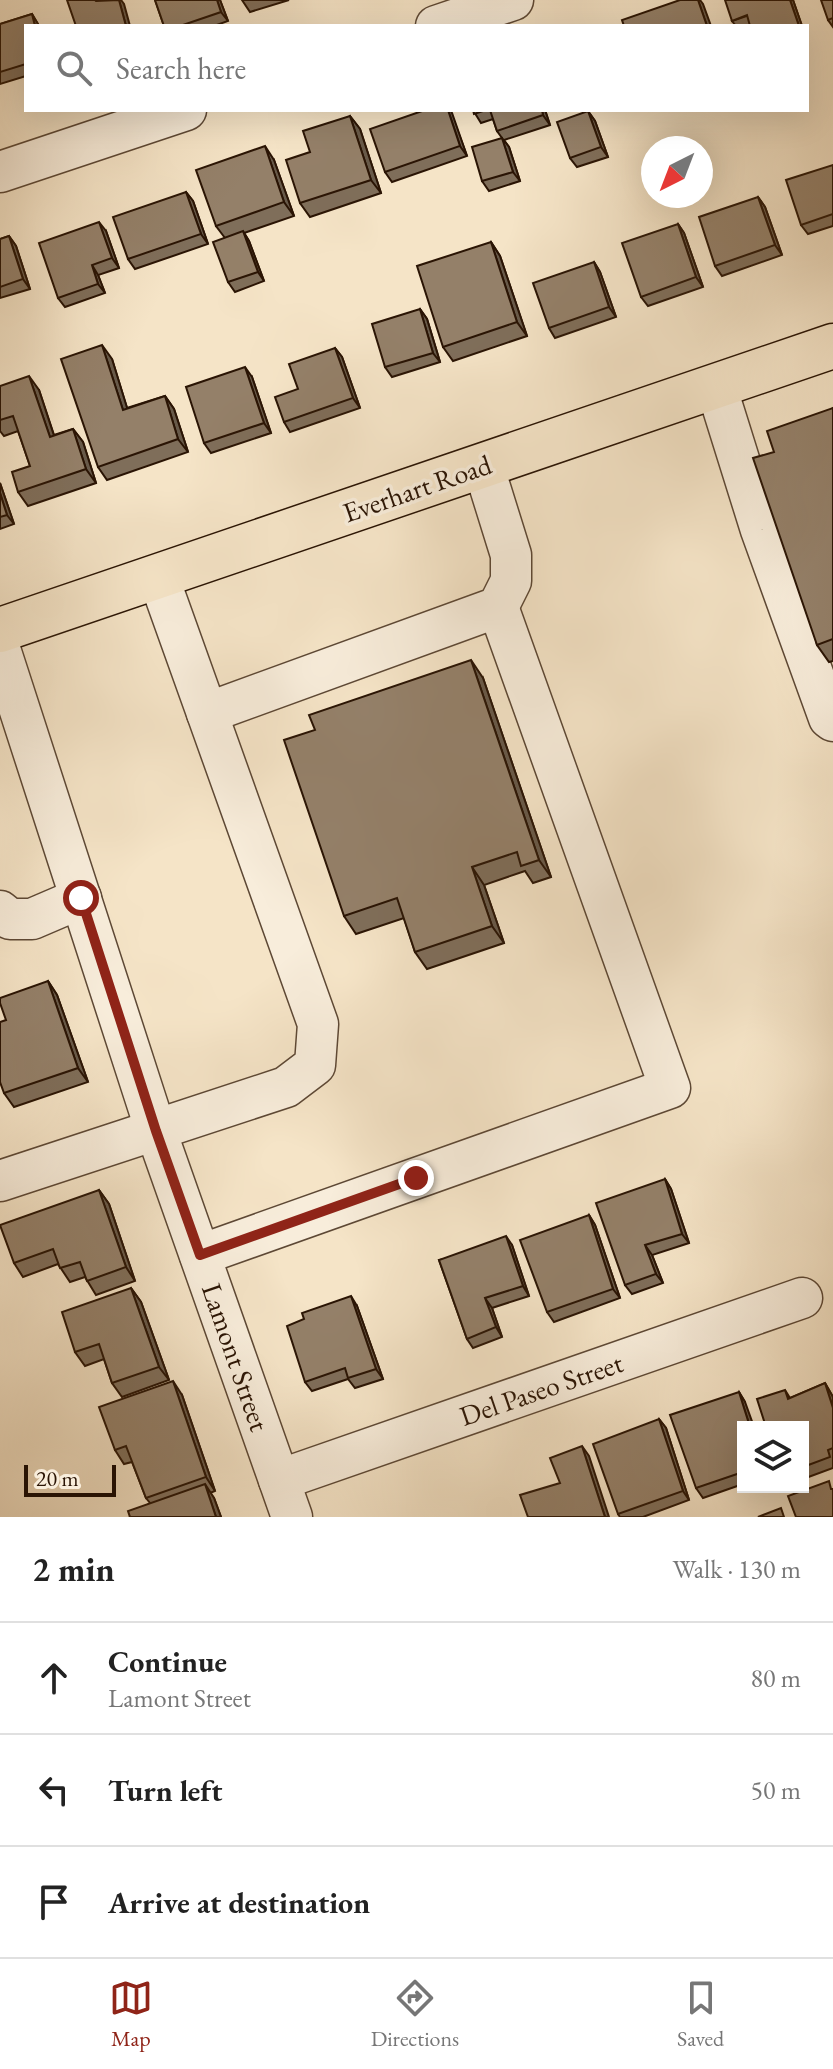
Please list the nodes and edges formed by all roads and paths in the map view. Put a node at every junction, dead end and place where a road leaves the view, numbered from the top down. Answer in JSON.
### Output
{"nodes":[{"id":1,"x":513,"y":0,"type":"edge"},
{"id":2,"x":442,"y":24,"type":"edge"},
{"id":3,"x":180,"y":112,"type":"edge"},
{"id":4,"x":0,"y":172,"type":"edge"},
{"id":5,"x":833,"y":346,"type":"edge"},
{"id":6,"x":716,"y":386,"type":"junction"},
{"id":7,"x":483,"y":465,"type":"junction"},
{"id":8,"x":158,"y":576,"type":"junction"},
{"id":9,"x":498,"y":607,"type":"junction"},
{"id":10,"x":0,"y":630,"type":"edge"},
{"id":11,"x":0,"y":649,"type":"edge"},
{"id":12,"x":207,"y":713,"type":"junction"},
{"id":13,"x":833,"y":721,"type":"edge"},
{"id":14,"x":81,"y":898,"type":"junction"},
{"id":15,"x":0,"y":911,"type":"edge"},
{"id":16,"x":156,"y":1131,"type":"junction"},
{"id":17,"x":0,"y":1181,"type":"edge"},
{"id":18,"x":200,"y":1255,"type":"junction"},
{"id":19,"x":802,"y":1298,"type":"dead end"},
{"id":20,"x":279,"y":1480,"type":"junction"},
{"id":21,"x":292,"y":1517,"type":"edge"}],
"edges":[{"from":1,"to":2,"type":"street"},
{"from":3,"to":4,"type":"street"},
{"from":5,"to":6,"type":"main road","name":"Everhart Road"},
{"from":6,"to":7,"type":"main road","name":"Everhart Road"},
{"from":6,"to":13,"type":"street"},
{"from":7,"to":8,"type":"main road","name":"Everhart Road"},
{"from":7,"to":9,"type":"street"},
{"from":8,"to":10,"type":"main road","name":"Everhart Road"},
{"from":8,"to":12,"type":"street"},
{"from":9,"to":12,"type":"street"},
{"from":9,"to":18,"type":"street"},
{"from":11,"to":14,"type":"street","name":"Lamont Street"},
{"from":12,"to":16,"type":"street"},
{"from":14,"to":15,"type":"street"},
{"from":14,"to":16,"type":"street","name":"Lamont Street"},
{"from":16,"to":17,"type":"street"},
{"from":16,"to":18,"type":"street","name":"Lamont Street"},
{"from":18,"to":20,"type":"street","name":"Lamont Street"},
{"from":19,"to":20,"type":"street","name":"Del Paseo Street"},
{"from":20,"to":21,"type":"street","name":"Lamont Street"}]}
